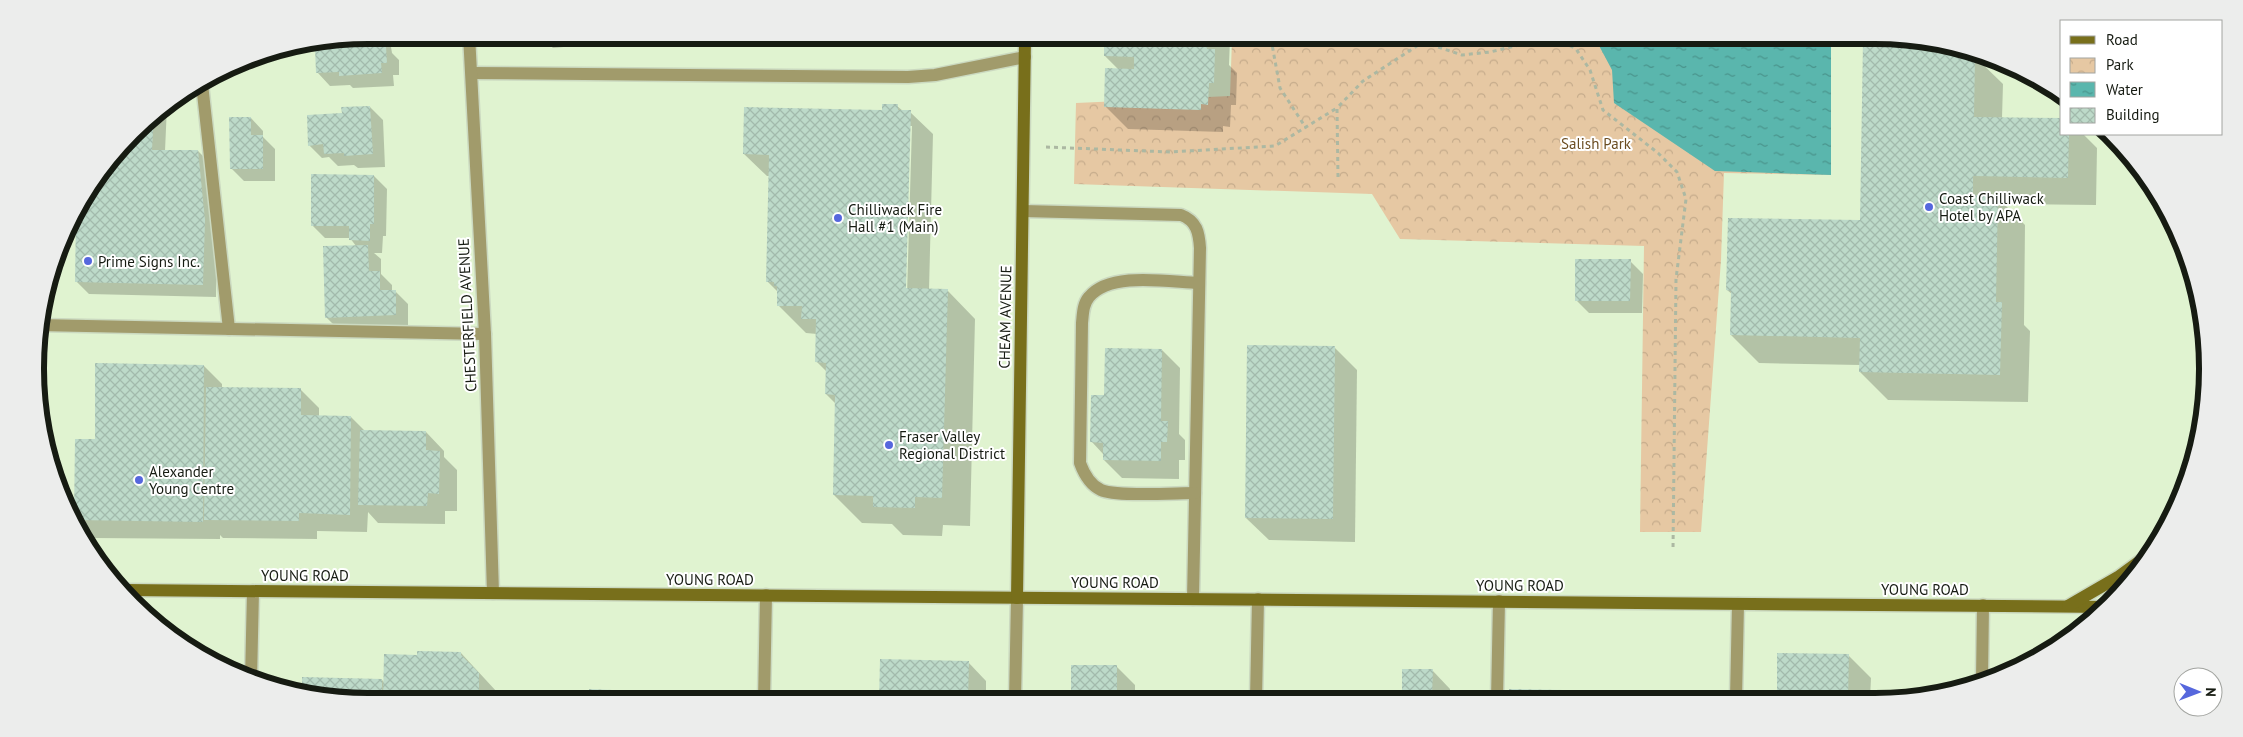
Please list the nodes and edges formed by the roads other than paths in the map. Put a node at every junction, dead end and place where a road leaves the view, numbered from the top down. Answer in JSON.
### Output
{"nodes":[{"id":1,"x":470,"y":44,"type":"edge"},
{"id":2,"x":1025,"y":44,"type":"edge"},
{"id":3,"x":1025,"y":57,"type":"junction"},
{"id":4,"x":472,"y":73,"type":"junction"},
{"id":5,"x":203,"y":89,"type":"edge"},
{"id":6,"x":1023,"y":211,"type":"junction"},
{"id":7,"x":1199,"y":283,"type":"junction"},
{"id":8,"x":47,"y":325,"type":"edge"},
{"id":9,"x":229,"y":329,"type":"junction"},
{"id":10,"x":485,"y":334,"type":"junction"},
{"id":11,"x":1195,"y":493,"type":"junction"},
{"id":12,"x":2131,"y":568,"type":"edge"},
{"id":13,"x":131,"y":590,"type":"edge"},
{"id":14,"x":253,"y":591,"type":"junction"},
{"id":15,"x":493,"y":593,"type":"junction"},
{"id":16,"x":766,"y":595,"type":"junction"},
{"id":17,"x":1017,"y":598,"type":"junction"},
{"id":18,"x":1192,"y":599,"type":"junction"},
{"id":19,"x":1258,"y":599,"type":"junction"},
{"id":20,"x":1499,"y":602,"type":"junction"},
{"id":21,"x":1738,"y":604,"type":"junction"},
{"id":22,"x":1983,"y":605,"type":"junction"},
{"id":23,"x":2068,"y":606,"type":"junction"},
{"id":24,"x":2095,"y":607,"type":"edge"},
{"id":25,"x":252,"y":672,"type":"edge"},
{"id":26,"x":1982,"y":675,"type":"edge"},
{"id":27,"x":764,"y":693,"type":"edge"},
{"id":28,"x":1015,"y":693,"type":"edge"},
{"id":29,"x":1256,"y":693,"type":"edge"},
{"id":30,"x":1497,"y":693,"type":"edge"},
{"id":31,"x":1736,"y":693,"type":"edge"}],
"edges":[{"from":1,"to":4,"type":"street","name":"CHESTERFIELD AVENUE"},
{"from":2,"to":3,"type":"main road","name":"CHEAM AVENUE"},
{"from":3,"to":4,"type":"street"},
{"from":3,"to":6,"type":"main road","name":"CHEAM AVENUE"},
{"from":4,"to":10,"type":"street","name":"CHESTERFIELD AVENUE"},
{"from":5,"to":9,"type":"street"},
{"from":6,"to":7,"type":"street"},
{"from":6,"to":17,"type":"main road","name":"CHEAM AVENUE"},
{"from":7,"to":11,"type":"street"},
{"from":7,"to":11,"type":"street"},
{"from":8,"to":9,"type":"street"},
{"from":9,"to":10,"type":"street"},
{"from":10,"to":15,"type":"street","name":"CHESTERFIELD AVENUE"},
{"from":11,"to":18,"type":"street"},
{"from":12,"to":23,"type":"main road"},
{"from":13,"to":14,"type":"main road","name":"YOUNG ROAD"},
{"from":14,"to":15,"type":"main road","name":"YOUNG ROAD"},
{"from":14,"to":25,"type":"street"},
{"from":15,"to":16,"type":"main road","name":"YOUNG ROAD"},
{"from":16,"to":17,"type":"main road","name":"YOUNG ROAD"},
{"from":16,"to":27,"type":"street"},
{"from":17,"to":18,"type":"main road","name":"YOUNG ROAD"},
{"from":17,"to":28,"type":"street"},
{"from":18,"to":19,"type":"main road","name":"YOUNG ROAD"},
{"from":19,"to":20,"type":"main road","name":"YOUNG ROAD"},
{"from":19,"to":29,"type":"street"},
{"from":20,"to":21,"type":"main road","name":"YOUNG ROAD"},
{"from":20,"to":30,"type":"street"},
{"from":21,"to":22,"type":"main road","name":"YOUNG ROAD"},
{"from":21,"to":31,"type":"street"},
{"from":22,"to":23,"type":"main road","name":"YOUNG ROAD"},
{"from":22,"to":26,"type":"street"},
{"from":23,"to":24,"type":"main road","name":"YOUNG ROAD"}]}
